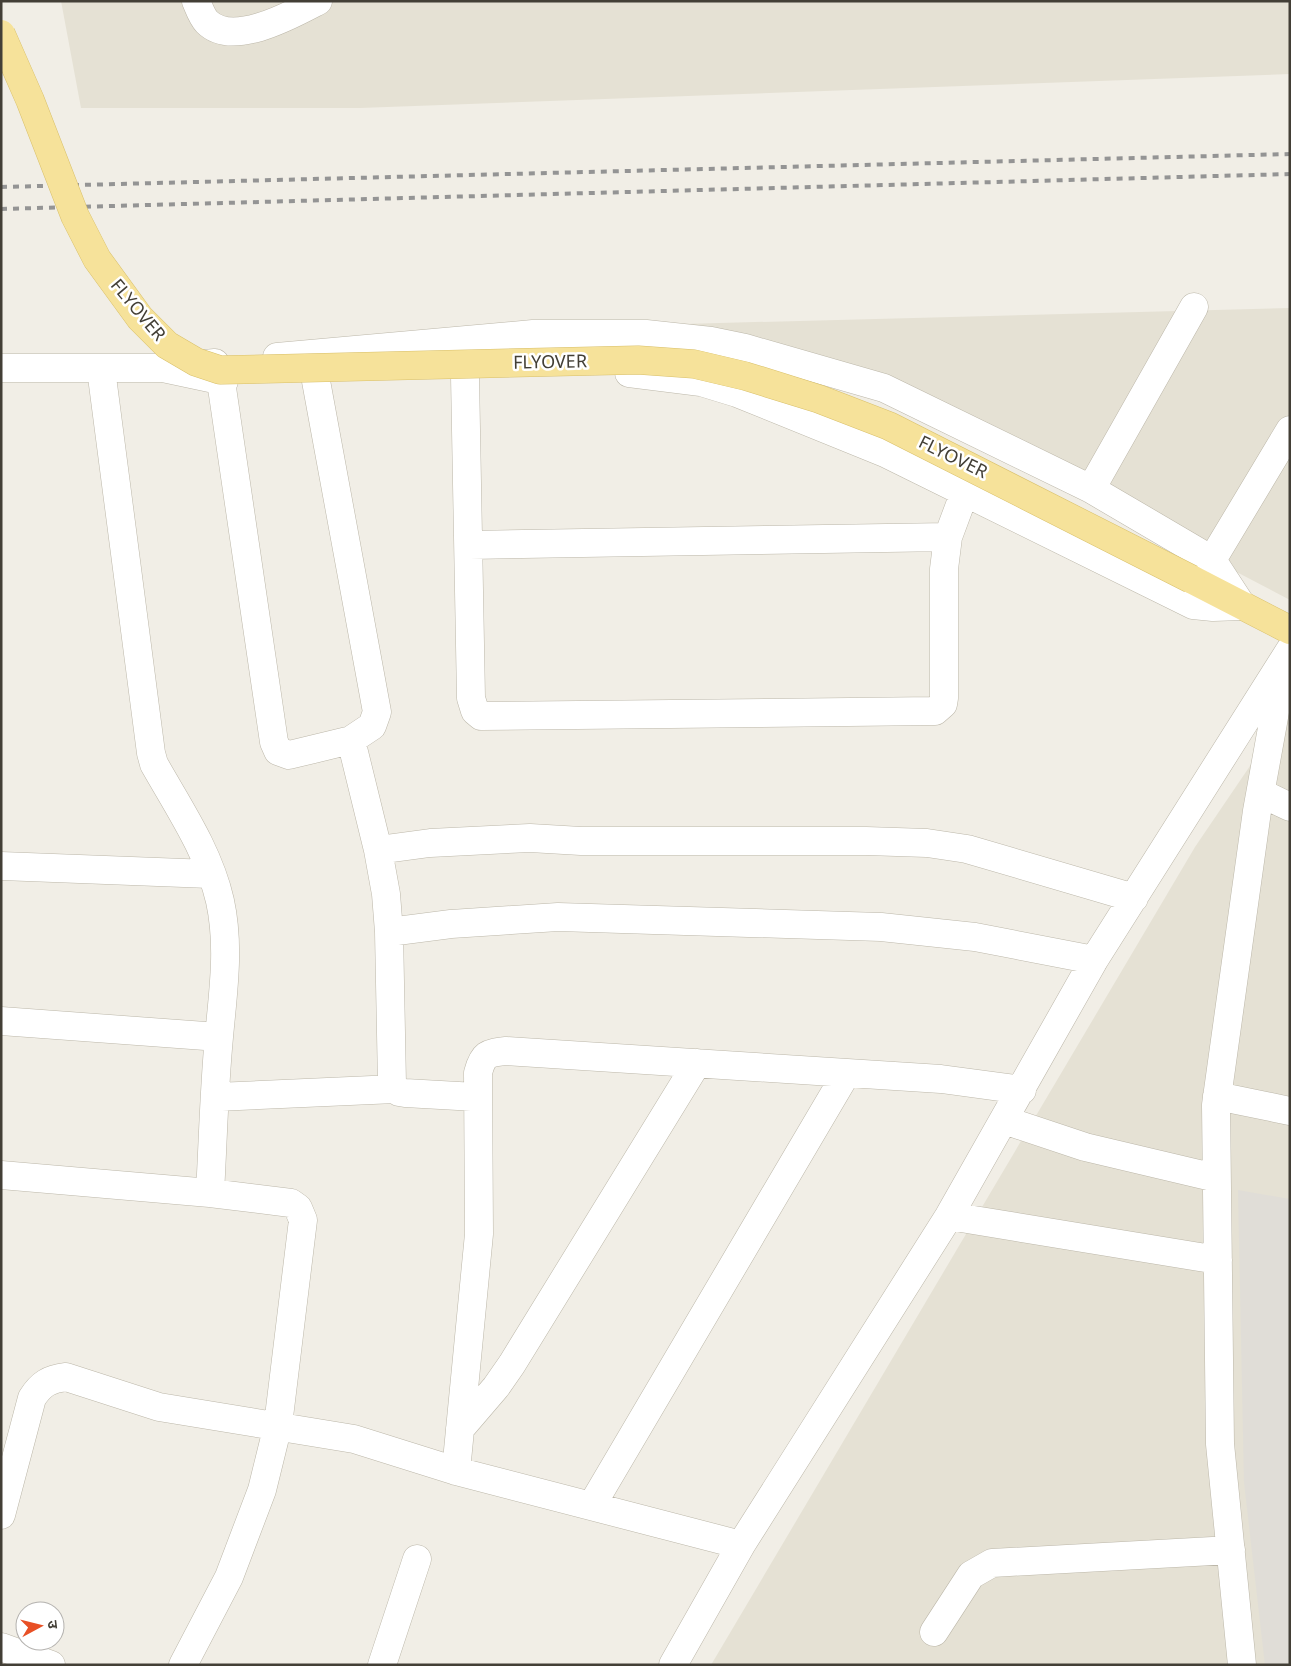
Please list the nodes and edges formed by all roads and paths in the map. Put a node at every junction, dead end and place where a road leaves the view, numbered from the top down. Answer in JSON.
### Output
{"nodes":[{"id":1,"x":196,"y":1,"type":"edge"},
{"id":2,"x":318,"y":1,"type":"edge"},
{"id":3,"x":1,"y":34,"type":"edge"},
{"id":4,"x":1194,"y":307,"type":"dead end"},
{"id":5,"x":1,"y":368,"type":"edge"},
{"id":6,"x":163,"y":368,"type":"junction"},
{"id":7,"x":101,"y":369,"type":"junction"},
{"id":8,"x":465,"y":376,"type":"junction"},
{"id":9,"x":221,"y":381,"type":"junction"},
{"id":10,"x":316,"y":381,"type":"junction"},
{"id":11,"x":1290,"y":430,"type":"edge"},
{"id":12,"x":1091,"y":489,"type":"junction"},
{"id":13,"x":964,"y":494,"type":"junction"},
{"id":14,"x":948,"y":537,"type":"junction"},
{"id":15,"x":470,"y":545,"type":"junction"},
{"id":16,"x":1212,"y":560,"type":"junction"},
{"id":17,"x":1242,"y":606,"type":"junction"},
{"id":18,"x":1290,"y":630,"type":"edge"},
{"id":19,"x":1287,"y":654,"type":"edge"},
{"id":20,"x":351,"y":740,"type":"junction"},
{"id":21,"x":1261,"y":793,"type":"junction"},
{"id":22,"x":1290,"y":807,"type":"edge"},
{"id":23,"x":378,"y":850,"type":"junction"},
{"id":24,"x":1,"y":866,"type":"edge"},
{"id":25,"x":210,"y":874,"type":"junction"},
{"id":26,"x":1134,"y":898,"type":"junction"},
{"id":27,"x":390,"y":932,"type":"junction"},
{"id":28,"x":1094,"y":960,"type":"junction"},
{"id":29,"x":1,"y":1021,"type":"edge"},
{"id":30,"x":219,"y":1037,"type":"junction"},
{"id":31,"x":697,"y":1063,"type":"junction"},
{"id":32,"x":846,"y":1074,"type":"junction"},
{"id":33,"x":395,"y":1089,"type":"junction"},
{"id":34,"x":1022,"y":1090,"type":"junction"},
{"id":35,"x":1217,"y":1096,"type":"junction"},
{"id":36,"x":216,"y":1097,"type":"junction"},
{"id":37,"x":476,"y":1097,"type":"junction"},
{"id":38,"x":1290,"y":1111,"type":"edge"},
{"id":39,"x":1004,"y":1120,"type":"junction"},
{"id":40,"x":1,"y":1174,"type":"edge"},
{"id":41,"x":1216,"y":1178,"type":"junction"},
{"id":42,"x":210,"y":1193,"type":"junction"},
{"id":43,"x":949,"y":1216,"type":"junction"},
{"id":44,"x":1218,"y":1260,"type":"junction"},
{"id":45,"x":278,"y":1426,"type":"junction"},
{"id":46,"x":460,"y":1429,"type":"junction"},
{"id":47,"x":456,"y":1471,"type":"junction"},
{"id":48,"x":592,"y":1506,"type":"junction"},
{"id":49,"x":1,"y":1515,"type":"edge"},
{"id":50,"x":741,"y":1545,"type":"junction"},
{"id":51,"x":1231,"y":1550,"type":"junction"},
{"id":52,"x":417,"y":1559,"type":"dead end"},
{"id":53,"x":934,"y":1632,"type":"dead end"},
{"id":54,"x":1,"y":1647,"type":"edge"},
{"id":55,"x":385,"y":1664,"type":"edge"},
{"id":56,"x":51,"y":1665,"type":"edge"},
{"id":57,"x":183,"y":1665,"type":"edge"},
{"id":58,"x":673,"y":1665,"type":"edge"},
{"id":59,"x":1242,"y":1665,"type":"edge"}],
"edges":[{"from":1,"to":2,"type":"street"},
{"from":3,"to":17,"type":"main road","name":"FLYOVER","bridge":true},
{"from":4,"to":12,"type":"street"},
{"from":5,"to":7,"type":"street"},
{"from":6,"to":7,"type":"street"},
{"from":6,"to":9,"type":"street"},
{"from":6,"to":12,"type":"street"},
{"from":7,"to":25,"type":"street"},
{"from":8,"to":10,"type":"street"},
{"from":8,"to":13,"type":"street"},
{"from":8,"to":15,"type":"street"},
{"from":9,"to":10,"type":"street"},
{"from":9,"to":20,"type":"street"},
{"from":10,"to":20,"type":"street"},
{"from":11,"to":16,"type":"street"},
{"from":12,"to":16,"type":"street"},
{"from":13,"to":14,"type":"street"},
{"from":13,"to":17,"type":"street"},
{"from":14,"to":15,"type":"street"},
{"from":14,"to":15,"type":"street"},
{"from":16,"to":17,"type":"street"},
{"from":17,"to":18,"type":"main road","name":"FLYOVER"},
{"from":19,"to":21,"type":"street"},
{"from":19,"to":26,"type":"street"},
{"from":20,"to":23,"type":"street"},
{"from":21,"to":22,"type":"street"},
{"from":21,"to":35,"type":"street"},
{"from":23,"to":26,"type":"street"},
{"from":23,"to":27,"type":"street"},
{"from":24,"to":25,"type":"street"},
{"from":25,"to":30,"type":"street"},
{"from":26,"to":28,"type":"street"},
{"from":27,"to":28,"type":"street"},
{"from":27,"to":33,"type":"street"},
{"from":28,"to":34,"type":"street"},
{"from":29,"to":30,"type":"street"},
{"from":30,"to":36,"type":"street"},
{"from":31,"to":32,"type":"street"},
{"from":31,"to":37,"type":"street"},
{"from":31,"to":46,"type":"street"},
{"from":32,"to":34,"type":"street"},
{"from":32,"to":48,"type":"street"},
{"from":33,"to":36,"type":"street"},
{"from":33,"to":37,"type":"street"},
{"from":34,"to":39,"type":"street"},
{"from":35,"to":38,"type":"street"},
{"from":35,"to":41,"type":"street"},
{"from":36,"to":42,"type":"street"},
{"from":37,"to":46,"type":"street"},
{"from":39,"to":41,"type":"street"},
{"from":39,"to":43,"type":"street"},
{"from":40,"to":42,"type":"street"},
{"from":41,"to":44,"type":"street"},
{"from":42,"to":45,"type":"street"},
{"from":43,"to":44,"type":"street"},
{"from":43,"to":50,"type":"street"},
{"from":44,"to":51,"type":"street"},
{"from":45,"to":47,"type":"street"},
{"from":45,"to":49,"type":"street"},
{"from":45,"to":57,"type":"street"},
{"from":46,"to":47,"type":"street"},
{"from":47,"to":48,"type":"street"},
{"from":48,"to":50,"type":"street"},
{"from":50,"to":58,"type":"street"},
{"from":51,"to":53,"type":"street"},
{"from":51,"to":59,"type":"street"},
{"from":52,"to":55,"type":"street"},
{"from":54,"to":56,"type":"street"}]}
